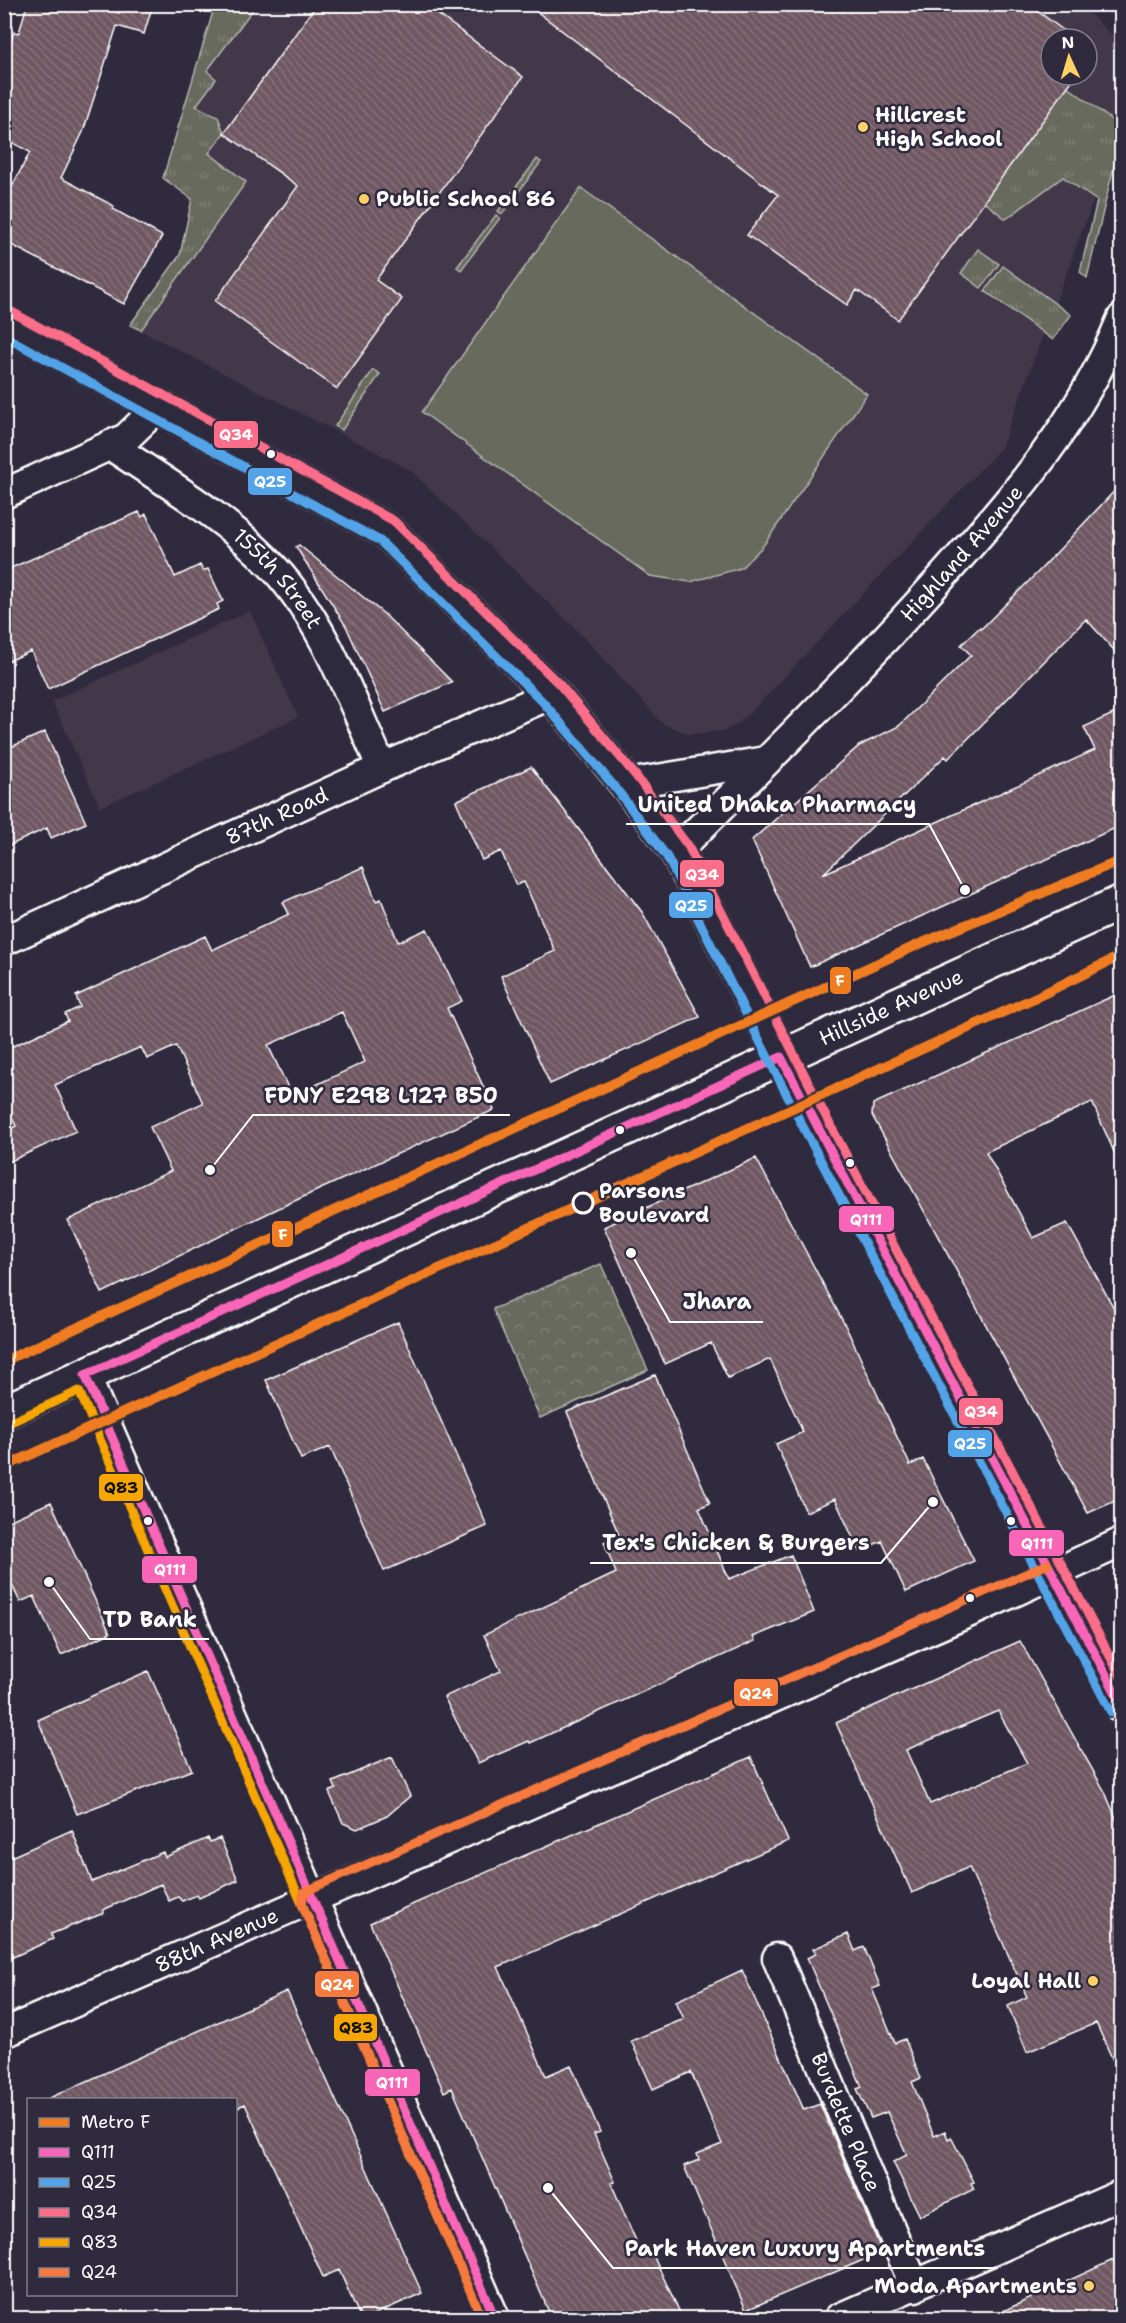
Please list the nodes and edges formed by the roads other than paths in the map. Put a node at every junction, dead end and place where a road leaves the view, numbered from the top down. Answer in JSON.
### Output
{"nodes":[{"id":1,"x":1122,"y":318,"type":"edge"},
{"id":2,"x":4,"y":322,"type":"edge"},
{"id":3,"x":158,"y":407,"type":"junction"},
{"id":4,"x":110,"y":445,"type":"junction"},
{"id":5,"x":4,"y":494,"type":"edge"},
{"id":6,"x":552,"y":694,"type":"junction"},
{"id":7,"x":766,"y":761,"type":"junction"},
{"id":8,"x":382,"y":768,"type":"junction"},
{"id":9,"x":627,"y":784,"type":"junction"},
{"id":10,"x":677,"y":851,"type":"junction"},
{"id":11,"x":1122,"y":902,"type":"edge"},
{"id":12,"x":4,"y":941,"type":"edge"},
{"id":13,"x":781,"y":1057,"type":"junction"},
{"id":14,"x":85,"y":1375,"type":"junction"},
{"id":15,"x":4,"y":1412,"type":"edge"},
{"id":16,"x":1122,"y":1542,"type":"edge"},
{"id":17,"x":1053,"y":1575,"type":"junction"},
{"id":18,"x":1122,"y":1706,"type":"edge"},
{"id":19,"x":313,"y":1899,"type":"junction"},
{"id":20,"x":777,"y":1958,"type":"dead end"},
{"id":21,"x":4,"y":2033,"type":"edge"},
{"id":22,"x":1122,"y":2194,"type":"edge"},
{"id":23,"x":915,"y":2287,"type":"junction"},
{"id":24,"x":495,"y":2319,"type":"edge"},
{"id":25,"x":839,"y":2319,"type":"edge"}],
"edges":[{"from":1,"to":7,"type":"street","name":"Highland Avenue"},
{"from":2,"to":3,"type":"street"},
{"from":3,"to":4,"type":"street"},
{"from":3,"to":6,"type":"street"},
{"from":4,"to":5,"type":"street"},
{"from":4,"to":8,"type":"street","name":"155th Street"},
{"from":6,"to":8,"type":"street","name":"87th Road"},
{"from":6,"to":9,"type":"street"},
{"from":7,"to":9,"type":"street"},
{"from":7,"to":10,"type":"street","name":"Highland Avenue"},
{"from":8,"to":12,"type":"street","name":"87th Road"},
{"from":9,"to":10,"type":"street"},
{"from":10,"to":13,"type":"street"},
{"from":11,"to":13,"type":"street","name":"Hillside Avenue"},
{"from":13,"to":14,"type":"street","name":"Hillside Avenue"},
{"from":13,"to":17,"type":"street"},
{"from":14,"to":15,"type":"street","name":"Hillside Avenue"},
{"from":14,"to":19,"type":"street"},
{"from":16,"to":17,"type":"street","name":"88th Avenue"},
{"from":17,"to":18,"type":"street"},
{"from":17,"to":19,"type":"street","name":"88th Avenue"},
{"from":19,"to":21,"type":"street","name":"88th Avenue"},
{"from":19,"to":24,"type":"street"},
{"from":20,"to":23,"type":"street","name":"Burdette Place"},
{"from":22,"to":23,"type":"street"},
{"from":23,"to":25,"type":"street"}]}
